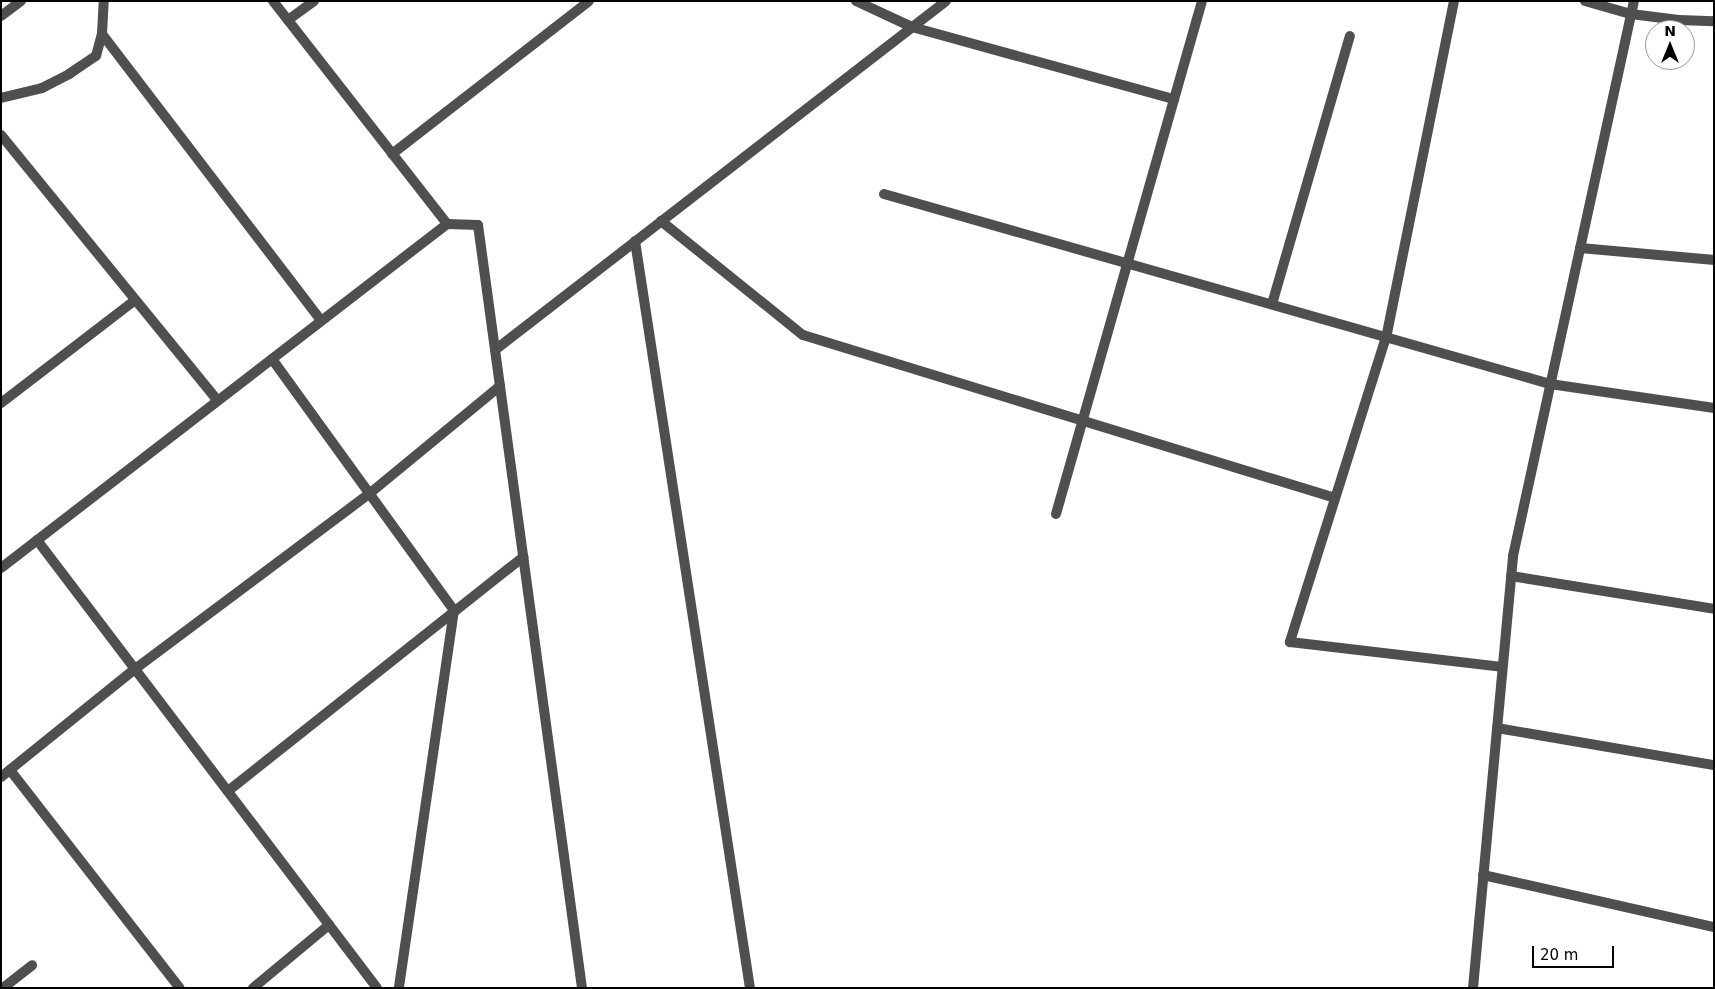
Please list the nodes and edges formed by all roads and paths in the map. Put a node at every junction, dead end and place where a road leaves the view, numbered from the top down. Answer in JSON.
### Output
{"nodes":[{"id":1,"x":21,"y":1,"type":"edge"},
{"id":2,"x":104,"y":1,"type":"edge"},
{"id":3,"x":273,"y":1,"type":"edge"},
{"id":4,"x":314,"y":1,"type":"edge"},
{"id":5,"x":589,"y":1,"type":"edge"},
{"id":6,"x":856,"y":1,"type":"edge"},
{"id":7,"x":946,"y":1,"type":"edge"},
{"id":8,"x":1202,"y":1,"type":"edge"},
{"id":9,"x":1454,"y":1,"type":"edge"},
{"id":10,"x":1585,"y":1,"type":"edge"},
{"id":11,"x":1634,"y":1,"type":"edge"},
{"id":12,"x":1631,"y":14,"type":"junction"},
{"id":13,"x":1,"y":16,"type":"edge"},
{"id":14,"x":288,"y":20,"type":"junction"},
{"id":15,"x":1714,"y":21,"type":"edge"},
{"id":16,"x":912,"y":27,"type":"junction"},
{"id":17,"x":102,"y":34,"type":"junction"},
{"id":18,"x":1350,"y":36,"type":"dead end"},
{"id":19,"x":1,"y":98,"type":"edge"},
{"id":20,"x":1174,"y":99,"type":"junction"},
{"id":21,"x":1,"y":135,"type":"edge"},
{"id":22,"x":392,"y":154,"type":"junction"},
{"id":23,"x":884,"y":194,"type":"dead end"},
{"id":24,"x":661,"y":221,"type":"junction"},
{"id":25,"x":447,"y":224,"type":"junction"},
{"id":26,"x":635,"y":242,"type":"junction"},
{"id":27,"x":1580,"y":248,"type":"junction"},
{"id":28,"x":1714,"y":260,"type":"edge"},
{"id":29,"x":1128,"y":263,"type":"junction"},
{"id":30,"x":135,"y":300,"type":"junction"},
{"id":31,"x":1272,"y":304,"type":"junction"},
{"id":32,"x":322,"y":320,"type":"junction"},
{"id":33,"x":1386,"y":337,"type":"junction"},
{"id":34,"x":495,"y":350,"type":"junction"},
{"id":35,"x":272,"y":359,"type":"junction"},
{"id":36,"x":1550,"y":384,"type":"junction"},
{"id":37,"x":500,"y":386,"type":"junction"},
{"id":38,"x":218,"y":400,"type":"junction"},
{"id":39,"x":1,"y":403,"type":"edge"},
{"id":40,"x":1714,"y":408,"type":"edge"},
{"id":41,"x":1083,"y":420,"type":"junction"},
{"id":42,"x":369,"y":494,"type":"junction"},
{"id":43,"x":1335,"y":498,"type":"junction"},
{"id":44,"x":1056,"y":514,"type":"dead end"},
{"id":45,"x":37,"y":540,"type":"junction"},
{"id":46,"x":523,"y":557,"type":"junction"},
{"id":47,"x":1,"y":568,"type":"edge"},
{"id":48,"x":1511,"y":576,"type":"junction"},
{"id":49,"x":1714,"y":609,"type":"edge"},
{"id":50,"x":454,"y":610,"type":"junction"},
{"id":51,"x":1502,"y":667,"type":"junction"},
{"id":52,"x":135,"y":669,"type":"junction"},
{"id":53,"x":1497,"y":728,"type":"junction"},
{"id":54,"x":1714,"y":765,"type":"edge"},
{"id":55,"x":10,"y":770,"type":"junction"},
{"id":56,"x":1,"y":777,"type":"edge"},
{"id":57,"x":228,"y":791,"type":"junction"},
{"id":58,"x":1483,"y":875,"type":"junction"},
{"id":59,"x":330,"y":925,"type":"junction"},
{"id":60,"x":1714,"y":927,"type":"edge"},
{"id":61,"x":32,"y":965,"type":"dead end"},
{"id":62,"x":3,"y":988,"type":"edge"},
{"id":63,"x":180,"y":988,"type":"edge"},
{"id":64,"x":253,"y":988,"type":"edge"},
{"id":65,"x":377,"y":988,"type":"edge"},
{"id":66,"x":399,"y":988,"type":"edge"},
{"id":67,"x":582,"y":988,"type":"edge"},
{"id":68,"x":750,"y":988,"type":"edge"},
{"id":69,"x":1473,"y":988,"type":"edge"}],
"edges":[{"from":1,"to":13,"type":"street"},
{"from":2,"to":17,"type":"street"},
{"from":3,"to":14,"type":"street"},
{"from":4,"to":14,"type":"street"},
{"from":5,"to":22,"type":"street"},
{"from":6,"to":16,"type":"street"},
{"from":7,"to":16,"type":"street"},
{"from":8,"to":20,"type":"street"},
{"from":9,"to":33,"type":"street"},
{"from":10,"to":12,"type":"street"},
{"from":11,"to":12,"type":"street"},
{"from":12,"to":15,"type":"street"},
{"from":12,"to":27,"type":"street"},
{"from":14,"to":22,"type":"street"},
{"from":16,"to":20,"type":"street"},
{"from":16,"to":24,"type":"street"},
{"from":17,"to":19,"type":"street"},
{"from":17,"to":32,"type":"street"},
{"from":18,"to":31,"type":"street"},
{"from":20,"to":29,"type":"street"},
{"from":21,"to":30,"type":"street"},
{"from":22,"to":25,"type":"street"},
{"from":23,"to":29,"type":"street"},
{"from":24,"to":26,"type":"street"},
{"from":24,"to":41,"type":"street"},
{"from":25,"to":32,"type":"street"},
{"from":25,"to":34,"type":"street"},
{"from":26,"to":34,"type":"street"},
{"from":26,"to":68,"type":"street"},
{"from":27,"to":28,"type":"street"},
{"from":27,"to":36,"type":"street"},
{"from":29,"to":31,"type":"street"},
{"from":29,"to":41,"type":"street"},
{"from":30,"to":38,"type":"street"},
{"from":30,"to":39,"type":"street"},
{"from":31,"to":33,"type":"street"},
{"from":32,"to":35,"type":"street"},
{"from":33,"to":36,"type":"street"},
{"from":33,"to":43,"type":"street"},
{"from":34,"to":37,"type":"street"},
{"from":35,"to":38,"type":"street"},
{"from":35,"to":42,"type":"street"},
{"from":36,"to":40,"type":"street"},
{"from":36,"to":48,"type":"street"},
{"from":37,"to":42,"type":"street"},
{"from":37,"to":46,"type":"street"},
{"from":38,"to":45,"type":"street"},
{"from":41,"to":43,"type":"street"},
{"from":41,"to":44,"type":"street"},
{"from":42,"to":50,"type":"street"},
{"from":42,"to":52,"type":"street"},
{"from":43,"to":51,"type":"street"},
{"from":45,"to":47,"type":"street"},
{"from":45,"to":52,"type":"street"},
{"from":46,"to":50,"type":"street"},
{"from":46,"to":67,"type":"street"},
{"from":48,"to":49,"type":"street"},
{"from":48,"to":51,"type":"street"},
{"from":50,"to":57,"type":"street"},
{"from":50,"to":66,"type":"street"},
{"from":51,"to":53,"type":"street"},
{"from":52,"to":55,"type":"street"},
{"from":52,"to":57,"type":"street"},
{"from":53,"to":54,"type":"street"},
{"from":53,"to":58,"type":"street"},
{"from":55,"to":56,"type":"street"},
{"from":55,"to":63,"type":"street"},
{"from":57,"to":59,"type":"street"},
{"from":58,"to":60,"type":"street"},
{"from":58,"to":69,"type":"street"},
{"from":59,"to":64,"type":"street"},
{"from":59,"to":65,"type":"street"},
{"from":61,"to":62,"type":"street"}]}
